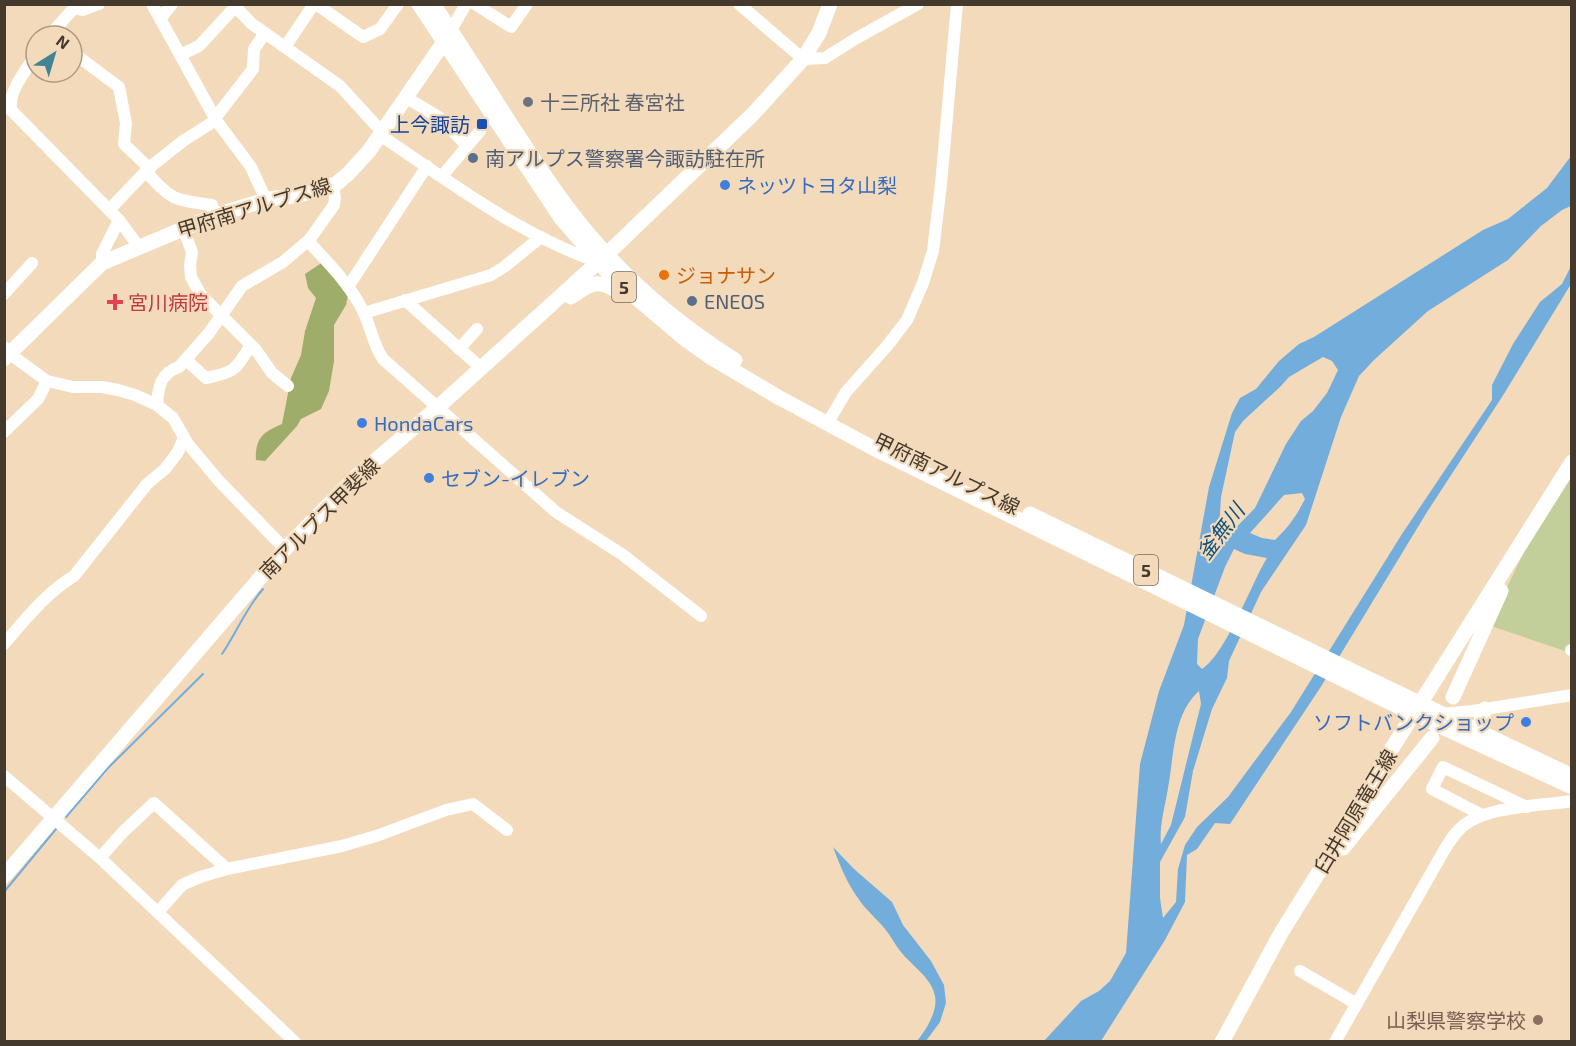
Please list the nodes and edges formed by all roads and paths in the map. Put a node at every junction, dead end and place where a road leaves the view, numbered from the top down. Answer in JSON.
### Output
{"nodes":[{"id":1,"x":99,"y":4,"type":"edge"},
{"id":2,"x":152,"y":4,"type":"edge"},
{"id":3,"x":172,"y":4,"type":"edge"},
{"id":4,"x":315,"y":4,"type":"edge"},
{"id":5,"x":398,"y":4,"type":"edge"},
{"id":6,"x":419,"y":4,"type":"edge"},
{"id":7,"x":433,"y":4,"type":"edge"},
{"id":8,"x":466,"y":4,"type":"edge"},
{"id":9,"x":475,"y":4,"type":"edge"},
{"id":10,"x":527,"y":4,"type":"edge"},
{"id":11,"x":740,"y":4,"type":"edge"},
{"id":12,"x":830,"y":4,"type":"edge"},
{"id":13,"x":918,"y":4,"type":"edge"},
{"id":14,"x":957,"y":4,"type":"edge"},
{"id":15,"x":73,"y":6,"type":"edge"},
{"id":16,"x":234,"y":6,"type":"edge"},
{"id":17,"x":160,"y":19,"type":"junction"},
{"id":18,"x":59,"y":24,"type":"edge"},
{"id":19,"x":265,"y":33,"type":"junction"},
{"id":20,"x":448,"y":36,"type":"junction"},
{"id":21,"x":285,"y":47,"type":"junction"},
{"id":22,"x":180,"y":55,"type":"junction"},
{"id":23,"x":803,"y":59,"type":"junction"},
{"id":24,"x":84,"y":61,"type":"edge"},
{"id":25,"x":24,"y":74,"type":"edge"},
{"id":26,"x":407,"y":98,"type":"junction"},
{"id":27,"x":7,"y":105,"type":"edge"},
{"id":28,"x":215,"y":119,"type":"junction"},
{"id":29,"x":480,"y":131,"type":"dead end"},
{"id":30,"x":381,"y":134,"type":"junction"},
{"id":31,"x":467,"y":146,"type":"junction"},
{"id":32,"x":427,"y":166,"type":"junction"},
{"id":33,"x":149,"y":168,"type":"junction"},
{"id":34,"x":442,"y":176,"type":"junction"},
{"id":35,"x":333,"y":185,"type":"junction"},
{"id":36,"x":266,"y":200,"type":"junction"},
{"id":37,"x":109,"y":210,"type":"junction"},
{"id":38,"x":216,"y":215,"type":"junction"},
{"id":39,"x":119,"y":220,"type":"junction"},
{"id":40,"x":183,"y":228,"type":"junction"},
{"id":41,"x":541,"y":237,"type":"junction"},
{"id":42,"x":308,"y":241,"type":"junction"},
{"id":43,"x":139,"y":247,"type":"junction"},
{"id":44,"x":602,"y":258,"type":"junction"},
{"id":45,"x":102,"y":262,"type":"junction"},
{"id":46,"x":32,"y":263,"type":"dead end"},
{"id":47,"x":348,"y":287,"type":"junction"},
{"id":48,"x":4,"y":294,"type":"edge"},
{"id":49,"x":405,"y":300,"type":"junction"},
{"id":50,"x":552,"y":304,"type":"junction"},
{"id":51,"x":364,"y":313,"type":"junction"},
{"id":52,"x":221,"y":315,"type":"junction"},
{"id":53,"x":477,"y":329,"type":"dead end"},
{"id":54,"x":675,"y":332,"type":"junction"},
{"id":55,"x":251,"y":345,"type":"junction"},
{"id":56,"x":459,"y":349,"type":"junction"},
{"id":57,"x":6,"y":353,"type":"edge"},
{"id":58,"x":186,"y":360,"type":"junction"},
{"id":59,"x":481,"y":368,"type":"junction"},
{"id":60,"x":47,"y":381,"type":"junction"},
{"id":61,"x":288,"y":386,"type":"dead end"},
{"id":62,"x":157,"y":405,"type":"junction"},
{"id":63,"x":437,"y":408,"type":"junction"},
{"id":64,"x":830,"y":420,"type":"junction"},
{"id":65,"x":4,"y":432,"type":"edge"},
{"id":66,"x":184,"y":437,"type":"junction"},
{"id":67,"x":1572,"y":462,"type":"edge"},
{"id":68,"x":285,"y":549,"type":"junction"},
{"id":69,"x":1516,"y":552,"type":"junction"},
{"id":70,"x":701,"y":616,"type":"dead end"},
{"id":71,"x":4,"y":644,"type":"edge"},
{"id":72,"x":1572,"y":695,"type":"edge"},
{"id":73,"x":1454,"y":697,"type":"dead end"},
{"id":74,"x":1411,"y":706,"type":"junction"},
{"id":75,"x":1485,"y":709,"type":"junction"},
{"id":76,"x":1445,"y":714,"type":"junction"},
{"id":77,"x":1482,"y":733,"type":"junction"},
{"id":78,"x":1431,"y":738,"type":"dead end"},
{"id":79,"x":1572,"y":776,"type":"edge"},
{"id":80,"x":4,"y":777,"type":"edge"},
{"id":81,"x":1572,"y":787,"type":"edge"},
{"id":82,"x":1572,"y":801,"type":"edge"},
{"id":83,"x":1528,"y":807,"type":"junction"},
{"id":84,"x":1482,"y":815,"type":"junction"},
{"id":85,"x":53,"y":818,"type":"junction"},
{"id":86,"x":507,"y":830,"type":"dead end"},
{"id":87,"x":1330,"y":854,"type":"junction"},
{"id":88,"x":100,"y":858,"type":"junction"},
{"id":89,"x":227,"y":868,"type":"junction"},
{"id":90,"x":4,"y":876,"type":"edge"},
{"id":91,"x":158,"y":912,"type":"junction"},
{"id":92,"x":1300,"y":970,"type":"dead end"},
{"id":93,"x":1357,"y":1004,"type":"junction"},
{"id":94,"x":289,"y":1040,"type":"edge"},
{"id":95,"x":1222,"y":1041,"type":"edge"},
{"id":96,"x":1335,"y":1041,"type":"edge"}],
"edges":[{"from":1,"to":15,"type":"street"},
{"from":2,"to":17,"type":"street"},
{"from":3,"to":17,"type":"street"},
{"from":4,"to":5,"type":"street"},
{"from":4,"to":21,"type":"street"},
{"from":6,"to":20,"type":"main road"},
{"from":7,"to":20,"type":"main road"},
{"from":8,"to":20,"type":"street"},
{"from":9,"to":10,"type":"street"},
{"from":11,"to":23,"type":"street"},
{"from":12,"to":23,"type":"main road","name":"南アルプス甲斐線"},
{"from":13,"to":23,"type":"street"},
{"from":14,"to":64,"type":"street"},
{"from":15,"to":18,"type":"street"},
{"from":16,"to":19,"type":"street"},
{"from":16,"to":22,"type":"street"},
{"from":17,"to":22,"type":"street"},
{"from":19,"to":21,"type":"street"},
{"from":19,"to":28,"type":"street"},
{"from":20,"to":26,"type":"main road","name":"甲府南アルプス線"},
{"from":20,"to":44,"type":"main road","name":"甲府南アルプス線","number":"5"},
{"from":21,"to":30,"type":"street"},
{"from":22,"to":28,"type":"street"},
{"from":23,"to":44,"type":"main road","name":"南アルプス甲斐線"},
{"from":24,"to":33,"type":"street"},
{"from":25,"to":27,"type":"street"},
{"from":26,"to":30,"type":"main road","name":"甲府南アルプス線"},
{"from":26,"to":31,"type":"street"},
{"from":27,"to":37,"type":"street"},
{"from":28,"to":33,"type":"street"},
{"from":28,"to":36,"type":"street"},
{"from":29,"to":31,"type":"street"},
{"from":30,"to":32,"type":"street"},
{"from":30,"to":35,"type":"main road","name":"甲府南アルプス線"},
{"from":31,"to":34,"type":"street"},
{"from":32,"to":34,"type":"street"},
{"from":32,"to":47,"type":"street"},
{"from":33,"to":37,"type":"street"},
{"from":33,"to":38,"type":"street"},
{"from":34,"to":41,"type":"street"},
{"from":35,"to":36,"type":"main road","name":"甲府南アルプス線"},
{"from":35,"to":42,"type":"street"},
{"from":36,"to":38,"type":"main road","name":"甲府南アルプス線"},
{"from":37,"to":39,"type":"street"},
{"from":38,"to":40,"type":"main road","name":"甲府南アルプス線"},
{"from":39,"to":43,"type":"street"},
{"from":39,"to":45,"type":"street"},
{"from":40,"to":43,"type":"main road","name":"甲府南アルプス線"},
{"from":40,"to":52,"type":"street"},
{"from":41,"to":44,"type":"street"},
{"from":41,"to":49,"type":"street"},
{"from":42,"to":47,"type":"street"},
{"from":42,"to":52,"type":"street"},
{"from":43,"to":45,"type":"main road","name":"甲府南アルプス線"},
{"from":44,"to":50,"type":"main road","name":"南アルプス甲斐線"},
{"from":44,"to":54,"type":"main road","name":"甲府南アルプス線","number":"5"},
{"from":44,"to":64,"type":"main road","name":"甲府南アルプス線","number":"5"},
{"from":45,"to":57,"type":"main road","name":"甲府南アルプス線"},
{"from":46,"to":48,"type":"street"},
{"from":47,"to":51,"type":"street"},
{"from":49,"to":51,"type":"street"},
{"from":49,"to":56,"type":"street"},
{"from":50,"to":54,"type":"main road"},
{"from":50,"to":59,"type":"main road","name":"南アルプス甲斐線"},
{"from":51,"to":63,"type":"street"},
{"from":52,"to":55,"type":"street"},
{"from":52,"to":58,"type":"street"},
{"from":53,"to":56,"type":"street"},
{"from":54,"to":64,"type":"main road","name":"甲府南アルプス線","number":"5"},
{"from":55,"to":58,"type":"street"},
{"from":55,"to":61,"type":"street"},
{"from":56,"to":59,"type":"street"},
{"from":57,"to":60,"type":"street"},
{"from":58,"to":62,"type":"street"},
{"from":59,"to":63,"type":"main road","name":"南アルプス甲斐線"},
{"from":60,"to":62,"type":"street"},
{"from":60,"to":65,"type":"street"},
{"from":62,"to":66,"type":"street"},
{"from":63,"to":68,"type":"main road","name":"南アルプス甲斐線"},
{"from":63,"to":70,"type":"street"},
{"from":64,"to":74,"type":"main road","name":"甲府南アルプス線","number":"5"},
{"from":66,"to":68,"type":"street"},
{"from":66,"to":71,"type":"street"},
{"from":67,"to":69,"type":"main road","name":"臼井阿原竜王線"},
{"from":68,"to":85,"type":"main road","name":"南アルプス甲斐線"},
{"from":69,"to":73,"type":"main road"},
{"from":69,"to":74,"type":"main road","name":"臼井阿原竜王線"},
{"from":72,"to":75,"type":"street"},
{"from":74,"to":76,"type":"main road","name":"甲府南アルプス線","number":"5"},
{"from":74,"to":81,"type":"main road","name":"甲府南アルプス線","number":"5"},
{"from":74,"to":87,"type":"main road","name":"臼井阿原竜王線"},
{"from":75,"to":76,"type":"street"},
{"from":75,"to":77,"type":"main road"},
{"from":76,"to":77,"type":"main road","name":"甲府南アルプス線","number":"5"},
{"from":77,"to":79,"type":"main road","name":"甲府南アルプス線","number":"5"},
{"from":78,"to":87,"type":"main road"},
{"from":80,"to":85,"type":"street"},
{"from":82,"to":83,"type":"street"},
{"from":83,"to":84,"type":"street"},
{"from":83,"to":84,"type":"street"},
{"from":84,"to":93,"type":"street"},
{"from":85,"to":88,"type":"street"},
{"from":85,"to":90,"type":"main road","name":"南アルプス甲斐線"},
{"from":86,"to":89,"type":"street"},
{"from":87,"to":95,"type":"main road","name":"臼井阿原竜王線"},
{"from":88,"to":89,"type":"street"},
{"from":88,"to":91,"type":"street"},
{"from":89,"to":91,"type":"street"},
{"from":91,"to":94,"type":"street"},
{"from":92,"to":93,"type":"street"},
{"from":93,"to":96,"type":"street"}]}
